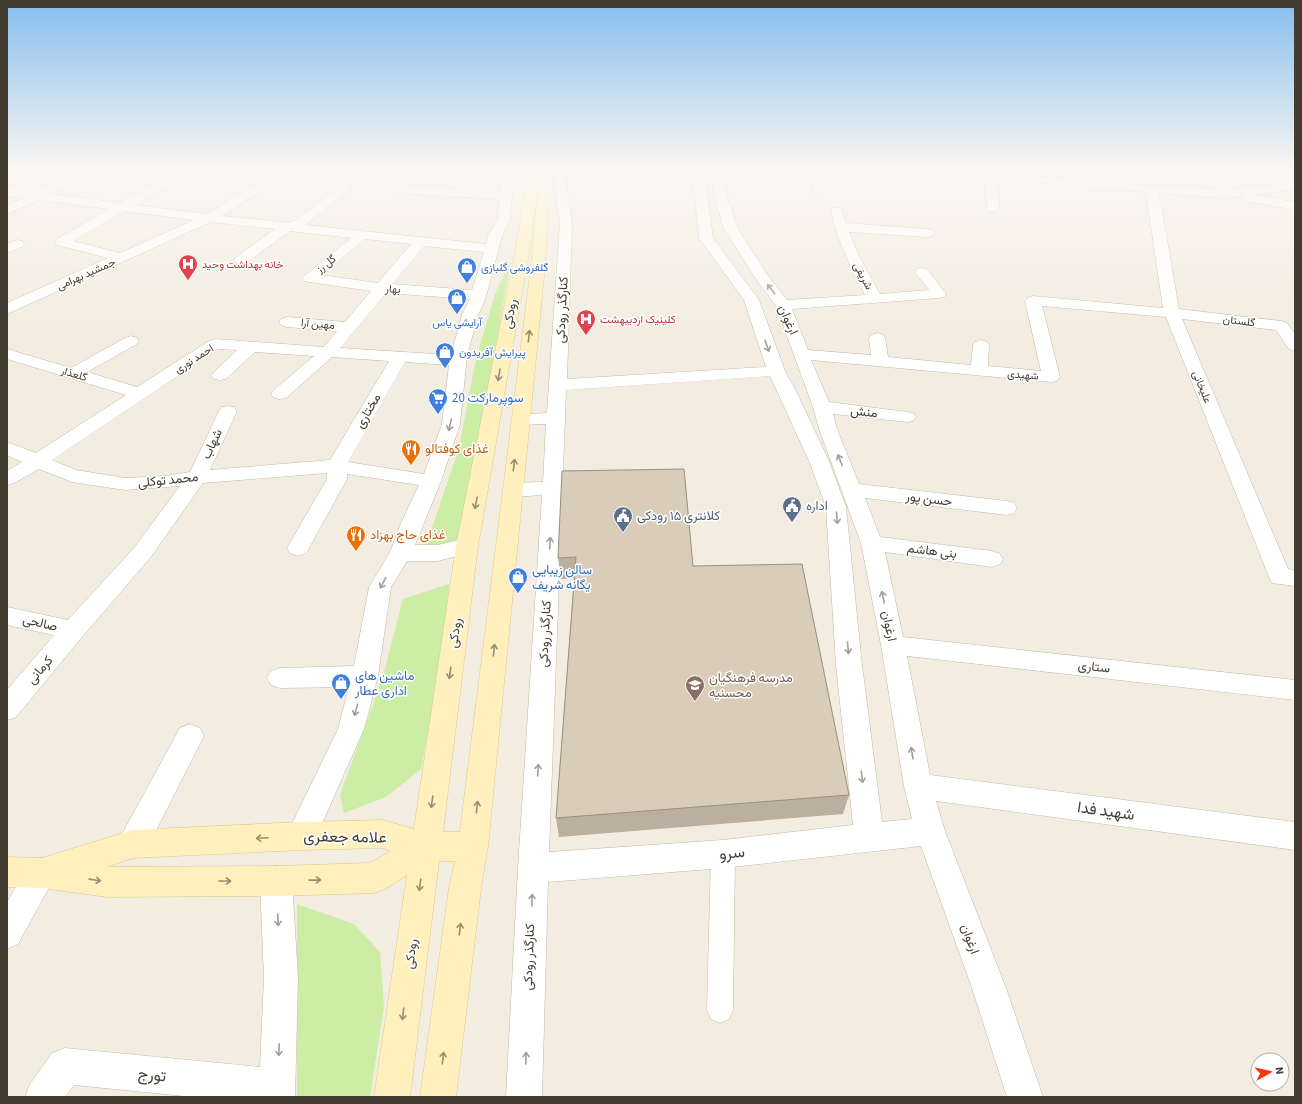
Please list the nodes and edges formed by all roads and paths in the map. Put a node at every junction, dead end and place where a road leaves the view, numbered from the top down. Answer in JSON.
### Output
{"nodes":[{"id":1,"x":95,"y":223,"type":"edge"},
{"id":2,"x":199,"y":223,"type":"edge"},
{"id":3,"x":250,"y":223,"type":"edge"},
{"id":4,"x":296,"y":223,"type":"edge"},
{"id":5,"x":502,"y":223,"type":"edge"},
{"id":6,"x":527,"y":223,"type":"edge"},
{"id":7,"x":541,"y":223,"type":"edge"},
{"id":8,"x":566,"y":223,"type":"edge"},
{"id":9,"x":704,"y":223,"type":"edge"},
{"id":10,"x":728,"y":223,"type":"edge"},
{"id":11,"x":839,"y":223,"type":"edge"},
{"id":12,"x":1157,"y":223,"type":"edge"},
{"id":13,"x":290,"y":227,"type":"junction"},
{"id":14,"x":399,"y":227,"type":"dead end"},
{"id":15,"x":840,"y":227,"type":"junction"},
{"id":16,"x":927,"y":233,"type":"dead end"},
{"id":17,"x":362,"y":235,"type":"junction"},
{"id":18,"x":384,"y":237,"type":"junction"},
{"id":19,"x":421,"y":241,"type":"junction"},
{"id":20,"x":740,"y":243,"type":"junction"},
{"id":21,"x":713,"y":246,"type":"junction"},
{"id":22,"x":491,"y":249,"type":"junction"},
{"id":23,"x":122,"y":258,"type":"junction"},
{"id":24,"x":242,"y":260,"type":"dead end"},
{"id":25,"x":922,"y":272,"type":"dead end"},
{"id":26,"x":309,"y":278,"type":"joint"},
{"id":27,"x":383,"y":288,"type":"junction"},
{"id":28,"x":478,"y":295,"type":"junction"},
{"id":29,"x":875,"y":298,"type":"junction"},
{"id":30,"x":784,"y":305,"type":"junction"},
{"id":31,"x":7,"y":310,"type":"edge"},
{"id":32,"x":1172,"y":313,"type":"junction"},
{"id":33,"x":286,"y":322,"type":"dead end"},
{"id":34,"x":350,"y":327,"type":"junction"},
{"id":35,"x":877,"y":338,"type":"dead end"},
{"id":36,"x":132,"y":341,"type":"dead end"},
{"id":37,"x":981,"y":345,"type":"dead end"},
{"id":38,"x":1295,"y":346,"type":"edge"},
{"id":39,"x":251,"y":347,"type":"junction"},
{"id":40,"x":328,"y":352,"type":"junction"},
{"id":41,"x":7,"y":354,"type":"edge"},
{"id":42,"x":802,"y":354,"type":"junction"},
{"id":43,"x":400,"y":356,"type":"junction"},
{"id":44,"x":458,"y":361,"type":"junction"},
{"id":45,"x":880,"y":362,"type":"junction"},
{"id":46,"x":776,"y":371,"type":"junction"},
{"id":47,"x":979,"y":371,"type":"junction"},
{"id":48,"x":72,"y":374,"type":"junction"},
{"id":49,"x":220,"y":375,"type":"dead end"},
{"id":50,"x":558,"y":385,"type":"junction"},
{"id":51,"x":141,"y":394,"type":"junction"},
{"id":52,"x":280,"y":394,"type":"dead end"},
{"id":53,"x":822,"y":407,"type":"junction"},
{"id":54,"x":228,"y":411,"type":"dead end"},
{"id":55,"x":907,"y":417,"type":"dead end"},
{"id":56,"x":556,"y":418,"type":"junction"},
{"id":57,"x":520,"y":419,"type":"junction"},
{"id":58,"x":7,"y":448,"type":"edge"},
{"id":59,"x":38,"y":461,"type":"junction"},
{"id":60,"x":336,"y":466,"type":"junction"},
{"id":61,"x":197,"y":477,"type":"junction"},
{"id":62,"x":7,"y":479,"type":"edge"},
{"id":63,"x":431,"y":481,"type":"junction"},
{"id":64,"x":553,"y":488,"type":"junction"},
{"id":65,"x":512,"y":490,"type":"junction"},
{"id":66,"x":852,"y":490,"type":"junction"},
{"id":67,"x":1007,"y":508,"type":"dead end"},
{"id":68,"x":872,"y":543,"type":"junction"},
{"id":69,"x":467,"y":546,"type":"junction"},
{"id":70,"x":298,"y":548,"type":"dead end"},
{"id":71,"x":401,"y":553,"type":"junction"},
{"id":72,"x":992,"y":558,"type":"dead end"},
{"id":73,"x":1288,"y":578,"type":"edge"},
{"id":74,"x":7,"y":616,"type":"edge"},
{"id":75,"x":73,"y":630,"type":"junction"},
{"id":76,"x":893,"y":645,"type":"junction"},
{"id":77,"x":365,"y":676,"type":"junction"},
{"id":78,"x":280,"y":678,"type":"dead end"},
{"id":79,"x":1295,"y":690,"type":"edge"},
{"id":80,"x":7,"y":709,"type":"edge"},
{"id":81,"x":190,"y":736,"type":"dead end"},
{"id":82,"x":918,"y":786,"type":"junction"},
{"id":83,"x":930,"y":831,"type":"junction"},
{"id":84,"x":301,"y":836,"type":"junction"},
{"id":85,"x":1295,"y":836,"type":"edge"},
{"id":86,"x":869,"y":838,"type":"junction"},
{"id":87,"x":133,"y":844,"type":"junction"},
{"id":88,"x":473,"y":846,"type":"junction"},
{"id":89,"x":425,"y":847,"type":"junction"},
{"id":90,"x":724,"y":854,"type":"junction"},
{"id":91,"x":533,"y":868,"type":"junction"},
{"id":92,"x":7,"y":872,"type":"edge"},
{"id":93,"x":42,"y":873,"type":"junction"},
{"id":94,"x":276,"y":881,"type":"junction"},
{"id":95,"x":7,"y":932,"type":"edge"},
{"id":96,"x":720,"y":1010,"type":"dead end"},
{"id":97,"x":277,"y":1092,"type":"edge"},
{"id":98,"x":43,"y":1097,"type":"edge"},
{"id":99,"x":392,"y":1097,"type":"edge"},
{"id":100,"x":438,"y":1097,"type":"edge"},
{"id":101,"x":524,"y":1097,"type":"edge"},
{"id":102,"x":1026,"y":1097,"type":"edge"}],
"edges":[{"from":1,"to":23,"type":"street"},
{"from":2,"to":23,"type":"street","name":"جمشید بهرامی"},
{"from":3,"to":13,"type":"street"},
{"from":4,"to":13,"type":"street"},
{"from":5,"to":22,"type":"street"},
{"from":6,"to":69,"type":"main road","name":"رودکی","one_way":true},
{"from":57,"to":7,"type":"main road","name":"رودکی","one_way":true},
{"from":8,"to":50,"type":"street","name":"کنارگذر رودکی"},
{"from":9,"to":21,"type":"street","name":"ارغوان"},
{"from":10,"to":20,"type":"street","name":"ارغوان"},
{"from":11,"to":15,"type":"street","name":"شریفی"},
{"from":12,"to":32,"type":"street","name":"علیخانی"},
{"from":13,"to":17,"type":"street"},
{"from":13,"to":24,"type":"street"},
{"from":14,"to":18,"type":"street"},
{"from":15,"to":16,"type":"street"},
{"from":15,"to":29,"type":"street","name":"شریفی"},
{"from":17,"to":18,"type":"street"},
{"from":17,"to":26,"type":"street","name":"گل رز"},
{"from":18,"to":19,"type":"street"},
{"from":19,"to":22,"type":"street"},
{"from":19,"to":27,"type":"street"},
{"from":20,"to":21,"type":"street"},
{"from":30,"to":20,"type":"street","name":"ارغوان","one_way":true},
{"from":21,"to":46,"type":"street","name":"ارغوان","one_way":true},
{"from":22,"to":28,"type":"street"},
{"from":23,"to":31,"type":"street","name":"جمشید بهرامی"},
{"from":25,"to":29,"type":"street"},
{"from":26,"to":27,"type":"street","name":"بهار"},
{"from":27,"to":28,"type":"street","name":"بهار"},
{"from":27,"to":34,"type":"street"},
{"from":28,"to":44,"type":"street"},
{"from":29,"to":30,"type":"street","name":"شریفی"},
{"from":30,"to":42,"type":"street","name":"ارغوان"},
{"from":32,"to":38,"type":"street","name":"گلستان"},
{"from":32,"to":47,"type":"street","name":"شهیدی"},
{"from":32,"to":73,"type":"street","name":"علیخانی"},
{"from":33,"to":34,"type":"street","name":"مهین آرا"},
{"from":34,"to":40,"type":"street"},
{"from":35,"to":45,"type":"street"},
{"from":36,"to":48,"type":"street"},
{"from":37,"to":47,"type":"street"},
{"from":39,"to":40,"type":"street","name":"احمد نوری"},
{"from":39,"to":49,"type":"street"},
{"from":39,"to":51,"type":"street","name":"احمد نوری"},
{"from":40,"to":43,"type":"street","name":"احمد نوری"},
{"from":40,"to":52,"type":"street"},
{"from":41,"to":48,"type":"street","name":"گلعذار"},
{"from":42,"to":45,"type":"street","name":"شهیدی"},
{"from":42,"to":53,"type":"street","name":"ارغوان"},
{"from":43,"to":44,"type":"street","name":"احمد نوری"},
{"from":43,"to":60,"type":"street","name":"مختاری"},
{"from":44,"to":63,"type":"street","one_way":true},
{"from":45,"to":47,"type":"street","name":"شهیدی"},
{"from":46,"to":50,"type":"street"},
{"from":46,"to":86,"type":"street","name":"ارغوان","one_way":true},
{"from":48,"to":51,"type":"street","name":"گلعذار"},
{"from":50,"to":56,"type":"street","name":"کنارگذر رودکی"},
{"from":51,"to":59,"type":"street","name":"احمد نوری"},
{"from":53,"to":55,"type":"street","name":"منش"},
{"from":66,"to":53,"type":"street","name":"ارغوان","one_way":true},
{"from":54,"to":61,"type":"street","name":"شهاب"},
{"from":56,"to":57,"type":"street"},
{"from":56,"to":64,"type":"street","name":"کنارگذر رودکی"},
{"from":65,"to":57,"type":"main road","name":"رودکی","one_way":true},
{"from":58,"to":59,"type":"street","name":"محمد توکلی"},
{"from":59,"to":61,"type":"street","name":"محمد توکلی"},
{"from":59,"to":62,"type":"street","name":"احمد نوری"},
{"from":60,"to":61,"type":"street","name":"محمد توکلی"},
{"from":60,"to":63,"type":"street","name":"محمد توکلی"},
{"from":60,"to":70,"type":"street"},
{"from":61,"to":75,"type":"street","name":"شهاب"},
{"from":63,"to":71,"type":"street"},
{"from":64,"to":65,"type":"street"},
{"from":91,"to":64,"type":"street","name":"کنارگذر رودکی","one_way":true},
{"from":88,"to":65,"type":"main road","name":"رودکی","one_way":true},
{"from":66,"to":67,"type":"street","name":"حسن پور"},
{"from":66,"to":68,"type":"street","name":"ارغوان"},
{"from":68,"to":72,"type":"street","name":"بنی هاشم"},
{"from":76,"to":68,"type":"street","name":"ارغوان","one_way":true},
{"from":69,"to":71,"type":"street"},
{"from":69,"to":89,"type":"main road","name":"رودکی","one_way":true},
{"from":71,"to":77,"type":"street","one_way":true},
{"from":74,"to":75,"type":"street","name":"صالحی"},
{"from":75,"to":80,"type":"street","name":"کرمانی"},
{"from":76,"to":79,"type":"street","name":"ستاری"},
{"from":82,"to":76,"type":"street","name":"ارغوان","one_way":true},
{"from":77,"to":78,"type":"street"},
{"from":77,"to":84,"type":"street","one_way":true},
{"from":81,"to":87,"type":"street"},
{"from":82,"to":83,"type":"street","name":"ارغوان"},
{"from":82,"to":85,"type":"street","name":"شهید فدا"},
{"from":83,"to":86,"type":"street","name":"سرو"},
{"from":83,"to":102,"type":"street","name":"ارغوان"},
{"from":84,"to":87,"type":"main road","name":"علامه جعفری","one_way":true},
{"from":84,"to":89,"type":"main road","name":"علامه جعفری"},
{"from":86,"to":90,"type":"street","name":"سرو"},
{"from":87,"to":93,"type":"main road","name":"علامه جعفری"},
{"from":88,"to":89,"type":"main road"},
{"from":100,"to":88,"type":"main road","name":"رودکی","one_way":true},
{"from":94,"to":89,"type":"main road","name":"علامه جعفری","one_way":true},
{"from":89,"to":99,"type":"main road","name":"رودکی","one_way":true},
{"from":90,"to":91,"type":"street","name":"سرو"},
{"from":90,"to":96,"type":"lane"},
{"from":101,"to":91,"type":"street","name":"کنارگذر رودکی","one_way":true},
{"from":92,"to":93,"type":"main road","name":"علامه جعفری"},
{"from":93,"to":94,"type":"main road","name":"علامه جعفری","one_way":true},
{"from":93,"to":95,"type":"street"},
{"from":94,"to":97,"type":"street","one_way":true},
{"from":97,"to":98,"type":"street","name":"تورج"}]}
